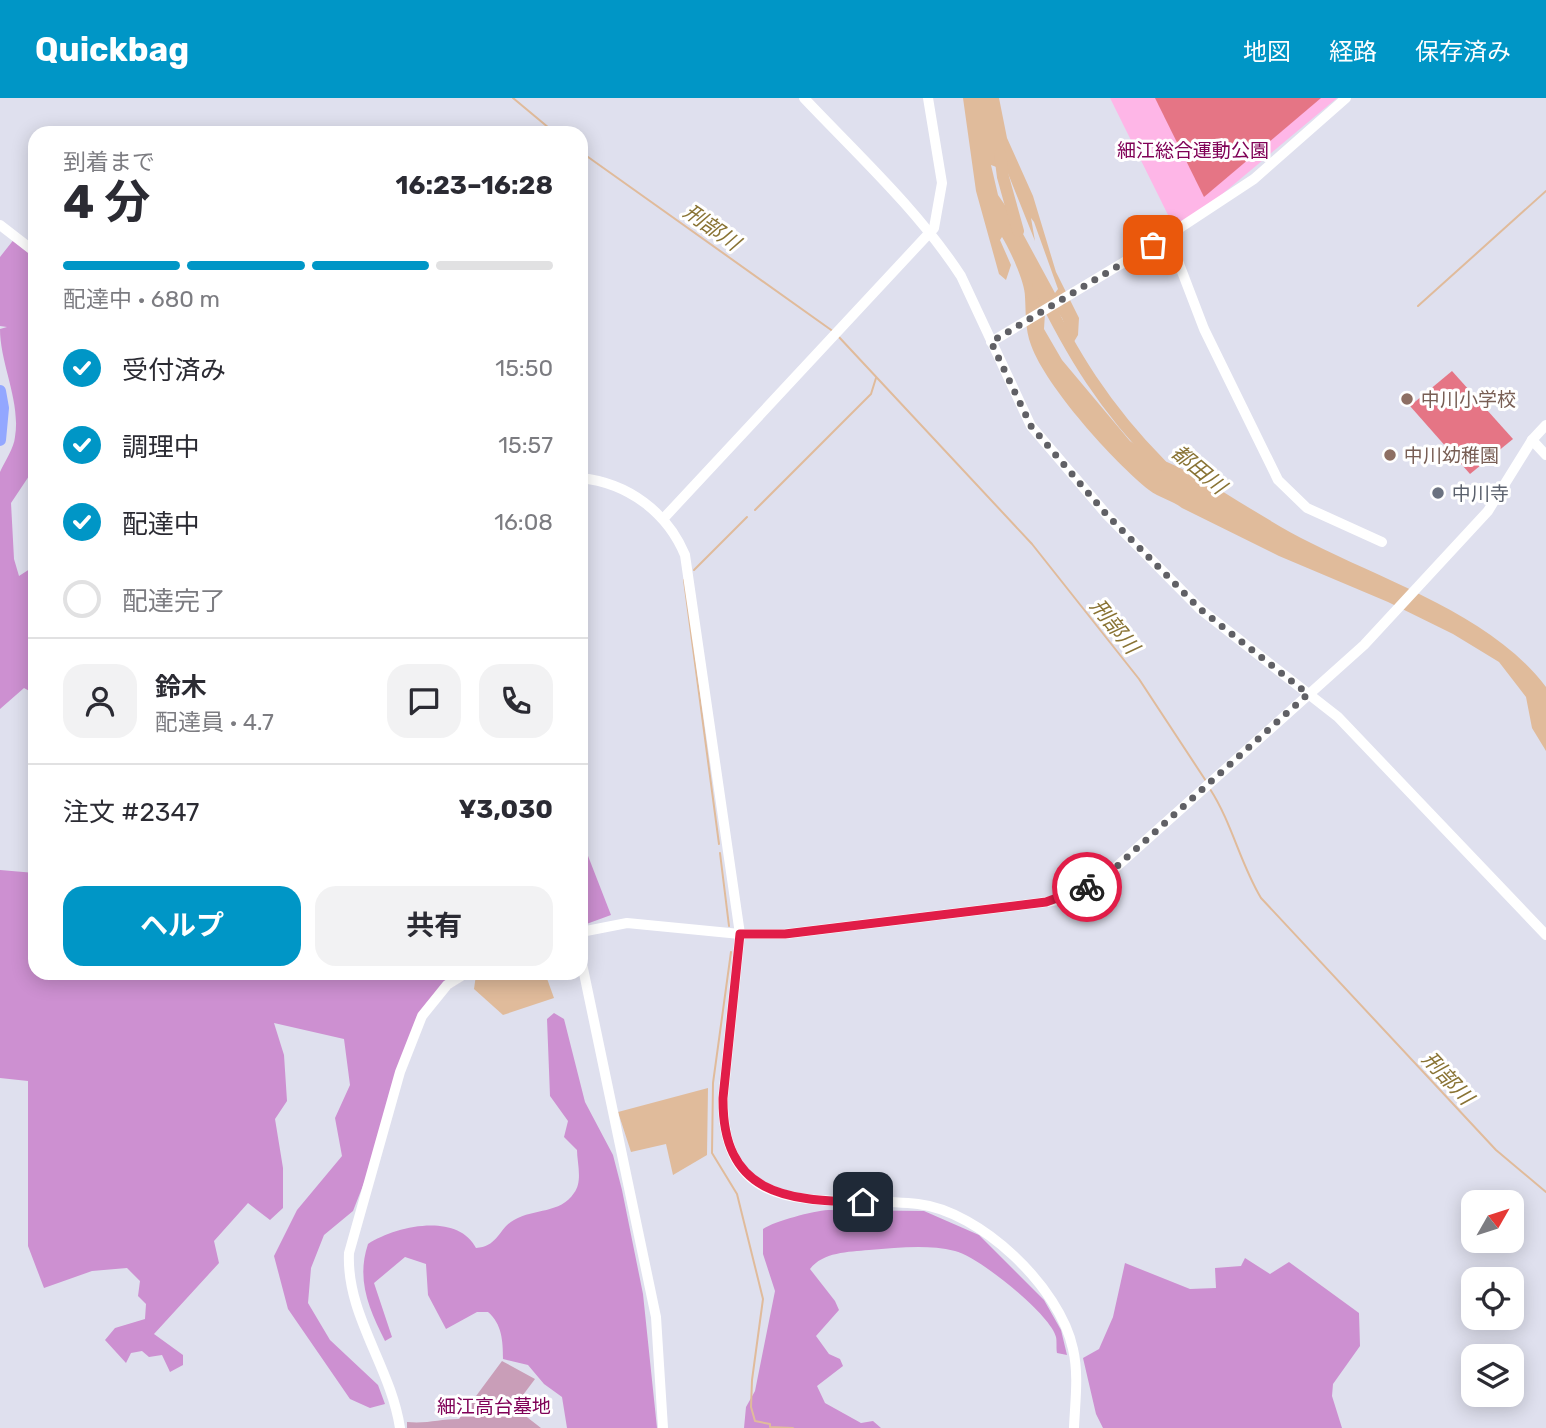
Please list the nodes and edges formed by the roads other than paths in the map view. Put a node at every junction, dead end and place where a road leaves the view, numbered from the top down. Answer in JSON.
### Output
{"nodes":[{"id":1,"x":804,"y":98,"type":"edge"},
{"id":2,"x":928,"y":98,"type":"edge"},
{"id":3,"x":1346,"y":98,"type":"edge"},
{"id":4,"x":0,"y":225,"type":"edge"},
{"id":5,"x":930,"y":233,"type":"junction"},
{"id":6,"x":1168,"y":235,"type":"junction"},
{"id":7,"x":28,"y":247,"type":"edge"},
{"id":8,"x":991,"y":342,"type":"junction"},
{"id":9,"x":0,"y":391,"type":"edge"},
{"id":10,"x":1546,"y":425,"type":"edge"},
{"id":11,"x":0,"y":440,"type":"edge"},
{"id":12,"x":1532,"y":440,"type":"junction"},
{"id":13,"x":1546,"y":455,"type":"edge"},
{"id":14,"x":588,"y":479,"type":"edge"},
{"id":15,"x":663,"y":519,"type":"junction"},
{"id":16,"x":1382,"y":541,"type":"dead end"},
{"id":17,"x":1308,"y":694,"type":"junction"},
{"id":18,"x":588,"y":931,"type":"edge"},
{"id":19,"x":740,"y":934,"type":"junction"},
{"id":20,"x":1546,"y":935,"type":"edge"},
{"id":21,"x":455,"y":980,"type":"edge"},
{"id":22,"x":585,"y":980,"type":"edge"},
{"id":23,"x":400,"y":1428,"type":"edge"},
{"id":24,"x":663,"y":1428,"type":"edge"},
{"id":25,"x":1074,"y":1428,"type":"edge"}],
"edges":[{"from":1,"to":5,"type":"street"},
{"from":2,"to":5,"type":"street"},
{"from":3,"to":6,"type":"street"},
{"from":4,"to":7,"type":"street"},
{"from":5,"to":8,"type":"street"},
{"from":5,"to":15,"type":"street"},
{"from":6,"to":8,"type":"street"},
{"from":6,"to":16,"type":"street"},
{"from":8,"to":17,"type":"street"},
{"from":9,"to":11,"type":"main road"},
{"from":10,"to":12,"type":"street"},
{"from":12,"to":13,"type":"street"},
{"from":12,"to":17,"type":"street"},
{"from":14,"to":15,"type":"street"},
{"from":15,"to":19,"type":"street"},
{"from":17,"to":19,"type":"street"},
{"from":17,"to":20,"type":"street"},
{"from":18,"to":19,"type":"street"},
{"from":19,"to":25,"type":"street"},
{"from":21,"to":23,"type":"street"},
{"from":22,"to":24,"type":"street"}]}
